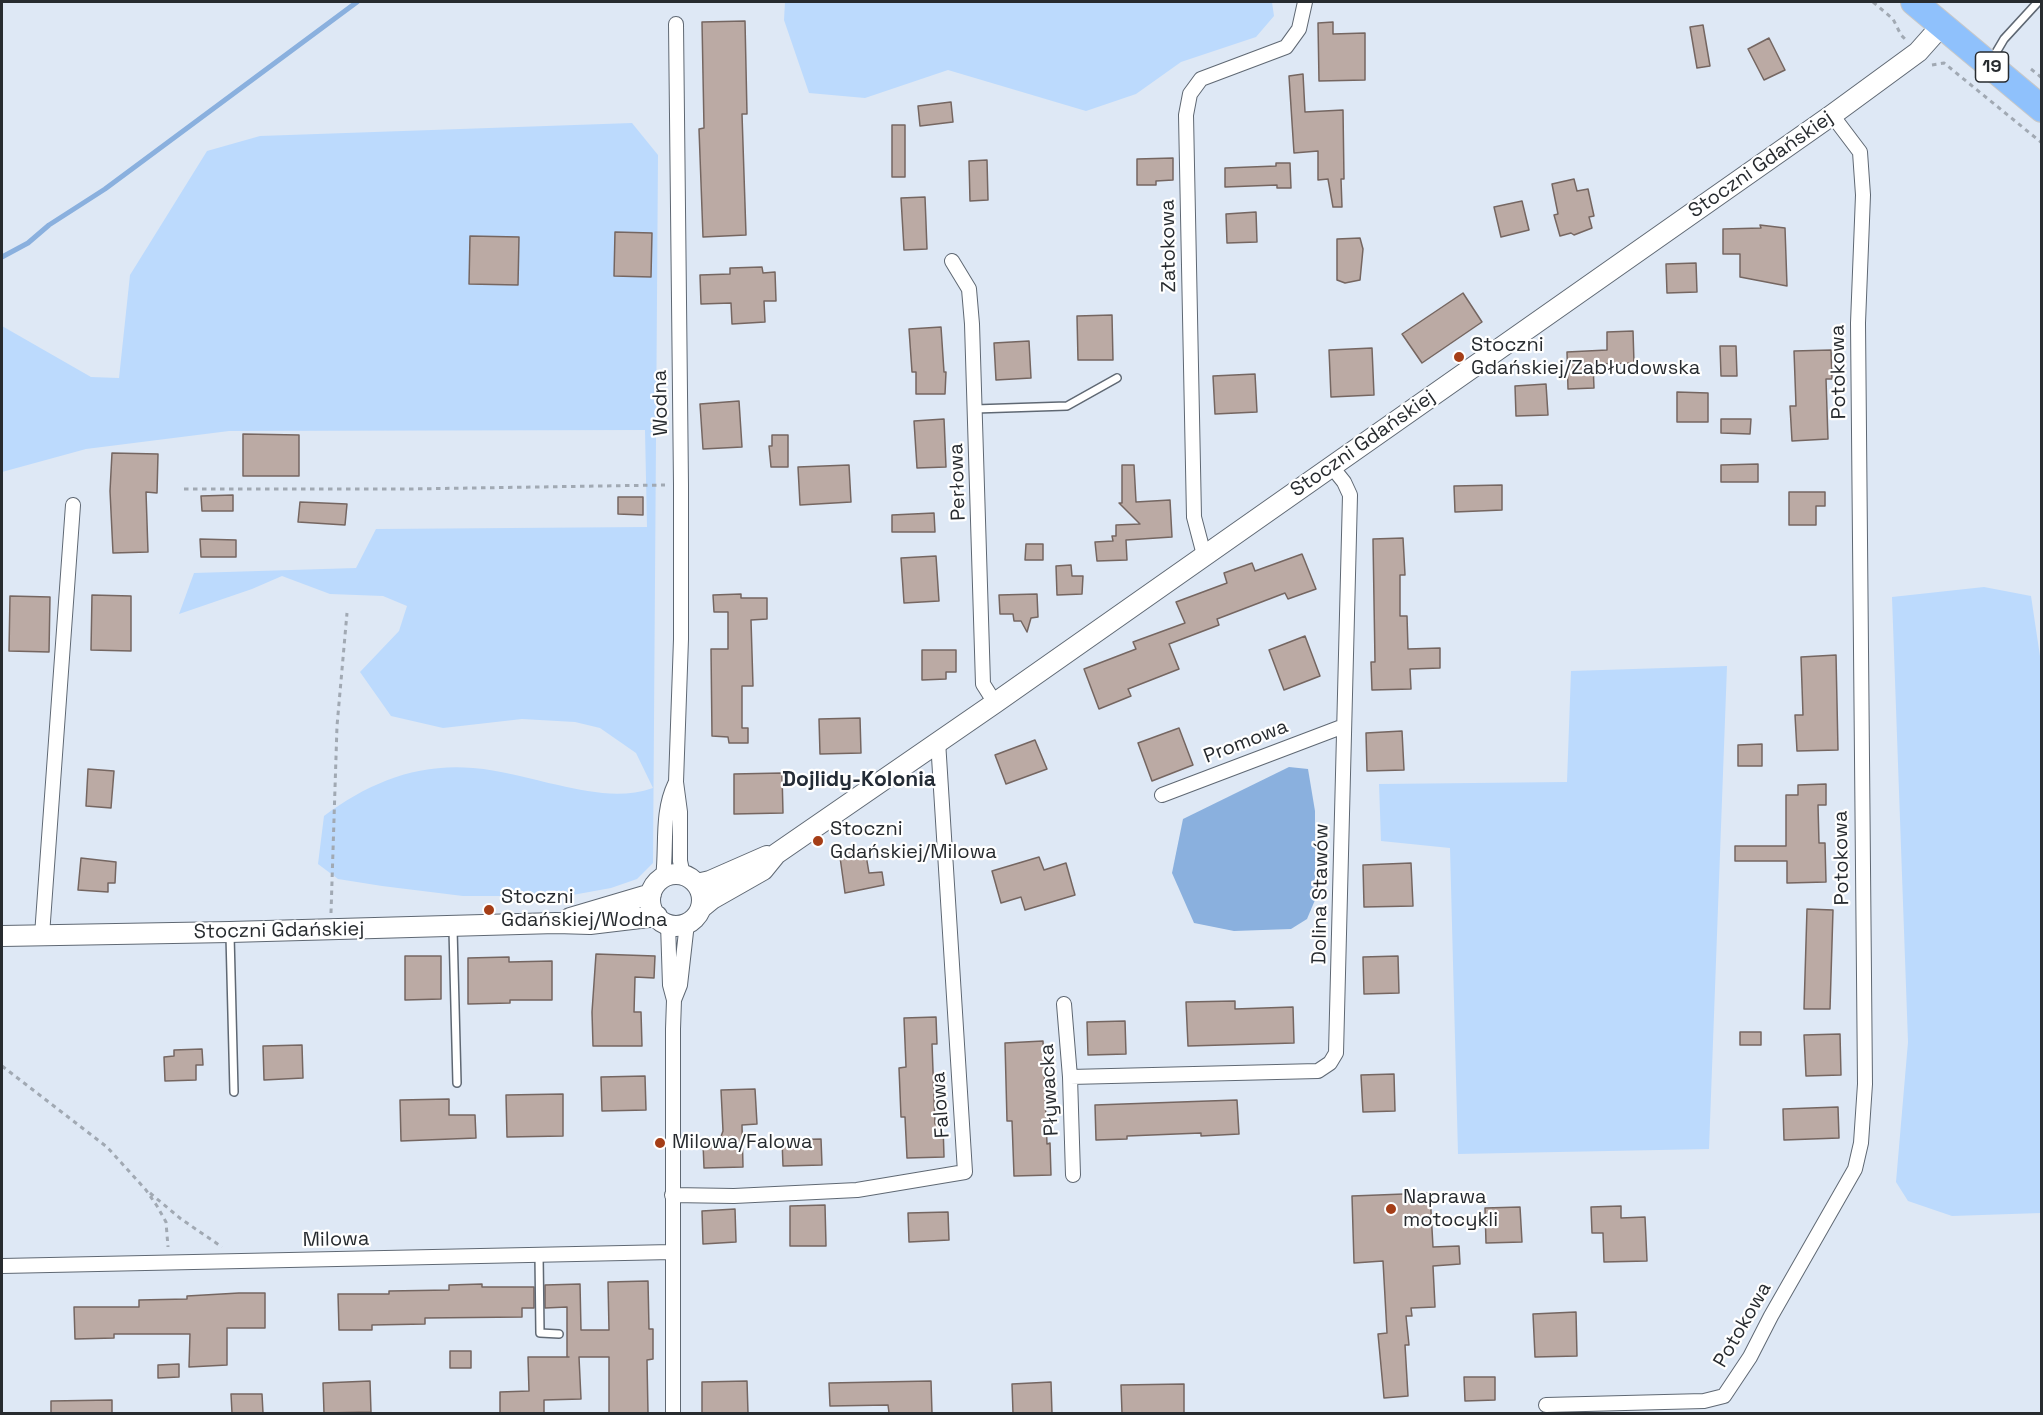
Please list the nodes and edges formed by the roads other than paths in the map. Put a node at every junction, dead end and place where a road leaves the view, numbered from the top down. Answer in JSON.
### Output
{"nodes":[{"id":1,"x":1305,"y":2,"type":"edge"},
{"id":2,"x":2038,"y":2,"type":"edge"},
{"id":3,"x":1918,"y":3,"type":"edge"},
{"id":4,"x":676,"y":24,"type":"dead end"},
{"id":5,"x":1942,"y":25,"type":"junction"},
{"id":6,"x":1988,"y":65,"type":"junction"},
{"id":7,"x":2042,"y":109,"type":"edge"},
{"id":8,"x":1832,"y":115,"type":"junction"},
{"id":9,"x":952,"y":261,"type":"dead end"},
{"id":10,"x":1118,"y":378,"type":"dead end"},
{"id":11,"x":975,"y":409,"type":"junction"},
{"id":12,"x":1332,"y":467,"type":"junction"},
{"id":13,"x":73,"y":505,"type":"dead end"},
{"id":14,"x":1204,"y":555,"type":"junction"},
{"id":15,"x":995,"y":703,"type":"junction"},
{"id":16,"x":1344,"y":726,"type":"junction"},
{"id":17,"x":938,"y":741,"type":"junction"},
{"id":18,"x":676,"y":782,"type":"junction"},
{"id":19,"x":1162,"y":795,"type":"dead end"},
{"id":20,"x":776,"y":854,"type":"junction"},
{"id":21,"x":663,"y":878,"type":"junction"},
{"id":22,"x":690,"y":879,"type":"junction"},
{"id":23,"x":651,"y":894,"type":"junction"},
{"id":24,"x":701,"y":908,"type":"junction"},
{"id":25,"x":671,"y":921,"type":"junction"},
{"id":26,"x":556,"y":923,"type":"junction"},
{"id":27,"x":453,"y":927,"type":"junction"},
{"id":28,"x":230,"y":932,"type":"junction"},
{"id":29,"x":42,"y":935,"type":"junction"},
{"id":30,"x":2,"y":936,"type":"edge"},
{"id":31,"x":674,"y":1000,"type":"junction"},
{"id":32,"x":1064,"y":1004,"type":"dead end"},
{"id":33,"x":1070,"y":1077,"type":"junction"},
{"id":34,"x":457,"y":1083,"type":"dead end"},
{"id":35,"x":234,"y":1092,"type":"dead end"},
{"id":36,"x":1073,"y":1175,"type":"dead end"},
{"id":37,"x":672,"y":1195,"type":"junction"},
{"id":38,"x":672,"y":1252,"type":"junction"},
{"id":39,"x":539,"y":1255,"type":"junction"},
{"id":40,"x":2,"y":1266,"type":"edge"},
{"id":41,"x":559,"y":1334,"type":"dead end"},
{"id":42,"x":1546,"y":1405,"type":"dead end"},
{"id":43,"x":673,"y":1413,"type":"edge"}],
"edges":[{"from":1,"to":14,"type":"street","name":"Zatokowa"},
{"from":2,"to":6,"type":"lane"},
{"from":3,"to":5,"type":"highway","number":"19"},
{"from":4,"to":18,"type":"street","name":"Wodna"},
{"from":5,"to":6,"type":"highway","number":"19"},
{"from":5,"to":8,"type":"street","name":"Stoczni Gdańskiej"},
{"from":6,"to":7,"type":"highway","number":"19"},
{"from":8,"to":12,"type":"street","name":"Stoczni Gdańskiej"},
{"from":8,"to":42,"type":"street","name":"Potokowa"},
{"from":9,"to":11,"type":"street","name":"Perłowa"},
{"from":10,"to":11,"type":"lane"},
{"from":11,"to":15,"type":"street","name":"Perłowa"},
{"from":12,"to":14,"type":"street","name":"Stoczni Gdańskiej"},
{"from":12,"to":16,"type":"street","name":"Dolina Stawów"},
{"from":13,"to":29,"type":"street"},
{"from":14,"to":15,"type":"street","name":"Stoczni Gdańskiej"},
{"from":15,"to":17,"type":"street","name":"Stoczni Gdańskiej"},
{"from":16,"to":19,"type":"street","name":"Promowa"},
{"from":16,"to":33,"type":"street","name":"Dolina Stawów"},
{"from":17,"to":20,"type":"street","name":"Stoczni Gdańskiej"},
{"from":17,"to":37,"type":"street","name":"Falowa"},
{"from":18,"to":21,"type":"street","name":"Wodna"},
{"from":18,"to":22,"type":"street","name":"Wodna"},
{"from":20,"to":22,"type":"street","name":"Stoczni Gdańskiej"},
{"from":20,"to":24,"type":"street","name":"Stoczni Gdańskiej"},
{"from":21,"to":22,"type":"street"},
{"from":21,"to":23,"type":"street"},
{"from":22,"to":24,"type":"street"},
{"from":23,"to":25,"type":"street"},
{"from":23,"to":26,"type":"street","name":"Stoczni Gdańskiej"},
{"from":24,"to":25,"type":"street"},
{"from":25,"to":26,"type":"street","name":"Stoczni Gdańskiej"},
{"from":25,"to":31,"type":"street"},
{"from":25,"to":31,"type":"street"},
{"from":26,"to":27,"type":"street","name":"Stoczni Gdańskiej"},
{"from":27,"to":28,"type":"street","name":"Stoczni Gdańskiej"},
{"from":27,"to":34,"type":"lane"},
{"from":28,"to":29,"type":"street","name":"Stoczni Gdańskiej"},
{"from":28,"to":35,"type":"lane"},
{"from":29,"to":30,"type":"street","name":"Stoczni Gdańskiej"},
{"from":31,"to":37,"type":"street"},
{"from":32,"to":33,"type":"street","name":"Pływacka"},
{"from":33,"to":36,"type":"street","name":"Pływacka"},
{"from":37,"to":38,"type":"street"},
{"from":38,"to":39,"type":"street","name":"Milowa"},
{"from":38,"to":43,"type":"street"},
{"from":39,"to":40,"type":"street","name":"Milowa"},
{"from":39,"to":41,"type":"lane"}]}
